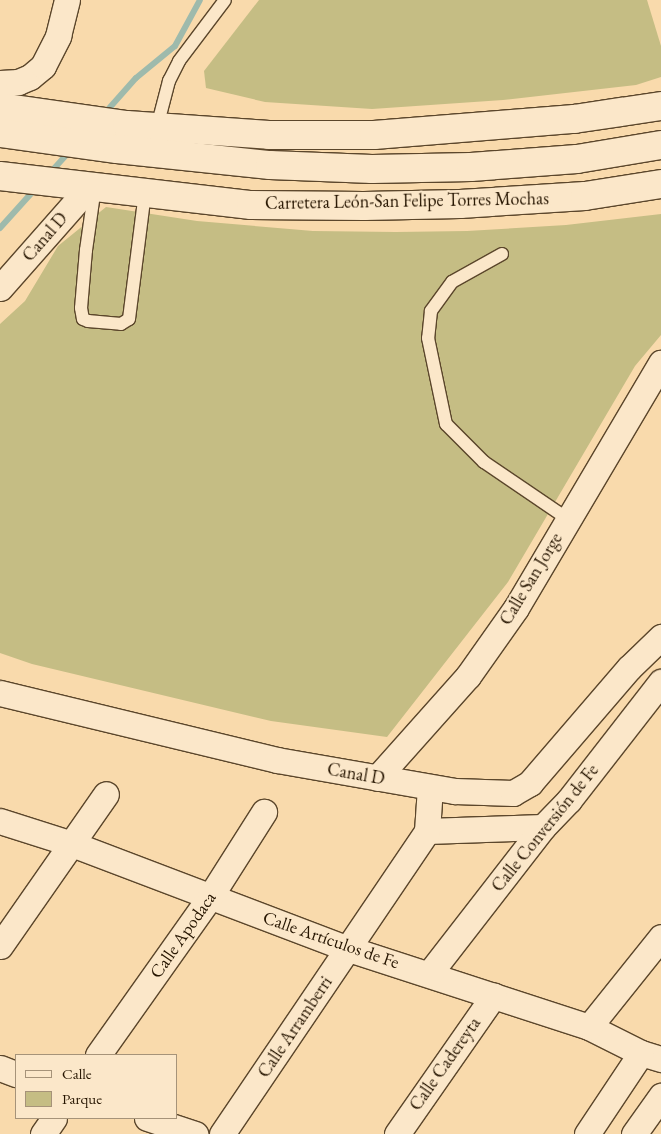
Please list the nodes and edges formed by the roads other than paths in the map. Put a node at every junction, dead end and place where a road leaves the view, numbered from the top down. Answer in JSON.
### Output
{"nodes":[{"id":1,"x":67,"y":0,"type":"edge"},
{"id":2,"x":225,"y":0,"type":"edge"},
{"id":3,"x":0,"y":83,"type":"edge"},
{"id":4,"x":661,"y":106,"type":"edge"},
{"id":5,"x":0,"y":107,"type":"edge"},
{"id":6,"x":157,"y":127,"type":"junction"},
{"id":7,"x":0,"y":133,"type":"edge"},
{"id":8,"x":122,"y":137,"type":"junction"},
{"id":9,"x":661,"y":145,"type":"edge"},
{"id":10,"x":2,"y":177,"type":"edge"},
{"id":11,"x":661,"y":184,"type":"edge"},
{"id":12,"x":83,"y":186,"type":"junction"},
{"id":13,"x":145,"y":193,"type":"junction"},
{"id":14,"x":502,"y":254,"type":"dead end"},
{"id":15,"x":0,"y":288,"type":"edge"},
{"id":16,"x":661,"y":363,"type":"edge"},
{"id":17,"x":568,"y":519,"type":"junction"},
{"id":18,"x":659,"y":644,"type":"edge"},
{"id":19,"x":661,"y":682,"type":"edge"},
{"id":20,"x":0,"y":693,"type":"edge"},
{"id":21,"x":377,"y":778,"type":"junction"},
{"id":22,"x":430,"y":788,"type":"junction"},
{"id":23,"x":106,"y":794,"type":"dead end"},
{"id":24,"x":264,"y":812,"type":"dead end"},
{"id":25,"x":0,"y":821,"type":"edge"},
{"id":26,"x":543,"y":827,"type":"junction"},
{"id":27,"x":427,"y":831,"type":"junction"},
{"id":28,"x":72,"y":844,"type":"junction"},
{"id":29,"x":210,"y":896,"type":"junction"},
{"id":30,"x":661,"y":937,"type":"edge"},
{"id":31,"x":0,"y":946,"type":"edge"},
{"id":32,"x":349,"y":948,"type":"junction"},
{"id":33,"x":429,"y":974,"type":"junction"},
{"id":34,"x":494,"y":995,"type":"junction"},
{"id":35,"x":589,"y":1027,"type":"junction"},
{"id":36,"x":99,"y":1054,"type":"edge"},
{"id":37,"x":651,"y":1056,"type":"edge"},
{"id":38,"x":0,"y":1068,"type":"edge"},
{"id":39,"x":15,"y":1074,"type":"edge"},
{"id":40,"x":661,"y":1096,"type":"edge"},
{"id":41,"x":53,"y":1119,"type":"edge"},
{"id":42,"x":150,"y":1119,"type":"edge"},
{"id":43,"x":43,"y":1134,"type":"edge"},
{"id":44,"x":195,"y":1134,"type":"edge"},
{"id":45,"x":222,"y":1134,"type":"edge"},
{"id":46,"x":397,"y":1134,"type":"edge"},
{"id":47,"x":587,"y":1134,"type":"edge"},
{"id":48,"x":634,"y":1134,"type":"edge"}],
"edges":[{"from":1,"to":3,"type":"street"},
{"from":2,"to":6,"type":"lane"},
{"from":4,"to":6,"type":"main road"},
{"from":5,"to":8,"type":"main road"},
{"from":6,"to":8,"type":"main road"},
{"from":7,"to":8,"type":"main road"},
{"from":8,"to":9,"type":"main road"},
{"from":10,"to":12,"type":"main road","name":"Carretera León-San Felipe Torres Mochas"},
{"from":11,"to":13,"type":"main road","name":"Carretera León-San Felipe Torres Mochas"},
{"from":12,"to":13,"type":"main road","name":"Carretera León-San Felipe Torres Mochas"},
{"from":12,"to":13,"type":"lane"},
{"from":12,"to":15,"type":"street","name":"Canal D"},
{"from":14,"to":17,"type":"lane"},
{"from":16,"to":17,"type":"street","name":"Calle San Jorge"},
{"from":17,"to":21,"type":"street","name":"Calle San Jorge"},
{"from":18,"to":22,"type":"street","name":"Canal D"},
{"from":19,"to":26,"type":"street","name":"Calle Conversión de Fe"},
{"from":20,"to":21,"type":"street","name":"Canal D"},
{"from":21,"to":22,"type":"street","name":"Canal D"},
{"from":22,"to":27,"type":"street","name":"Calle Arramberri"},
{"from":23,"to":28,"type":"street"},
{"from":24,"to":29,"type":"street","name":"Calle Apodaca"},
{"from":25,"to":28,"type":"street","name":"Calle Artículos de Fe"},
{"from":26,"to":27,"type":"street"},
{"from":26,"to":33,"type":"street","name":"Calle Conversión de Fe"},
{"from":27,"to":32,"type":"street","name":"Calle Arramberri"},
{"from":28,"to":29,"type":"street","name":"Calle Artículos de Fe"},
{"from":28,"to":31,"type":"street"},
{"from":29,"to":32,"type":"street","name":"Calle Artículos de Fe"},
{"from":29,"to":36,"type":"street","name":"Calle Apodaca"},
{"from":30,"to":35,"type":"street"},
{"from":32,"to":33,"type":"street","name":"Calle Artículos de Fe"},
{"from":32,"to":45,"type":"street","name":"Calle Arramberri"},
{"from":33,"to":34,"type":"street","name":"Calle Artículos de Fe"},
{"from":34,"to":35,"type":"street","name":"Calle Artículos de Fe"},
{"from":34,"to":46,"type":"street","name":"Calle Cadereyta"},
{"from":35,"to":37,"type":"street","name":"Calle Artículos de Fe"},
{"from":37,"to":47,"type":"street"},
{"from":38,"to":39,"type":"street"},
{"from":40,"to":48,"type":"street"},
{"from":41,"to":43,"type":"street"},
{"from":42,"to":44,"type":"street"}]}
